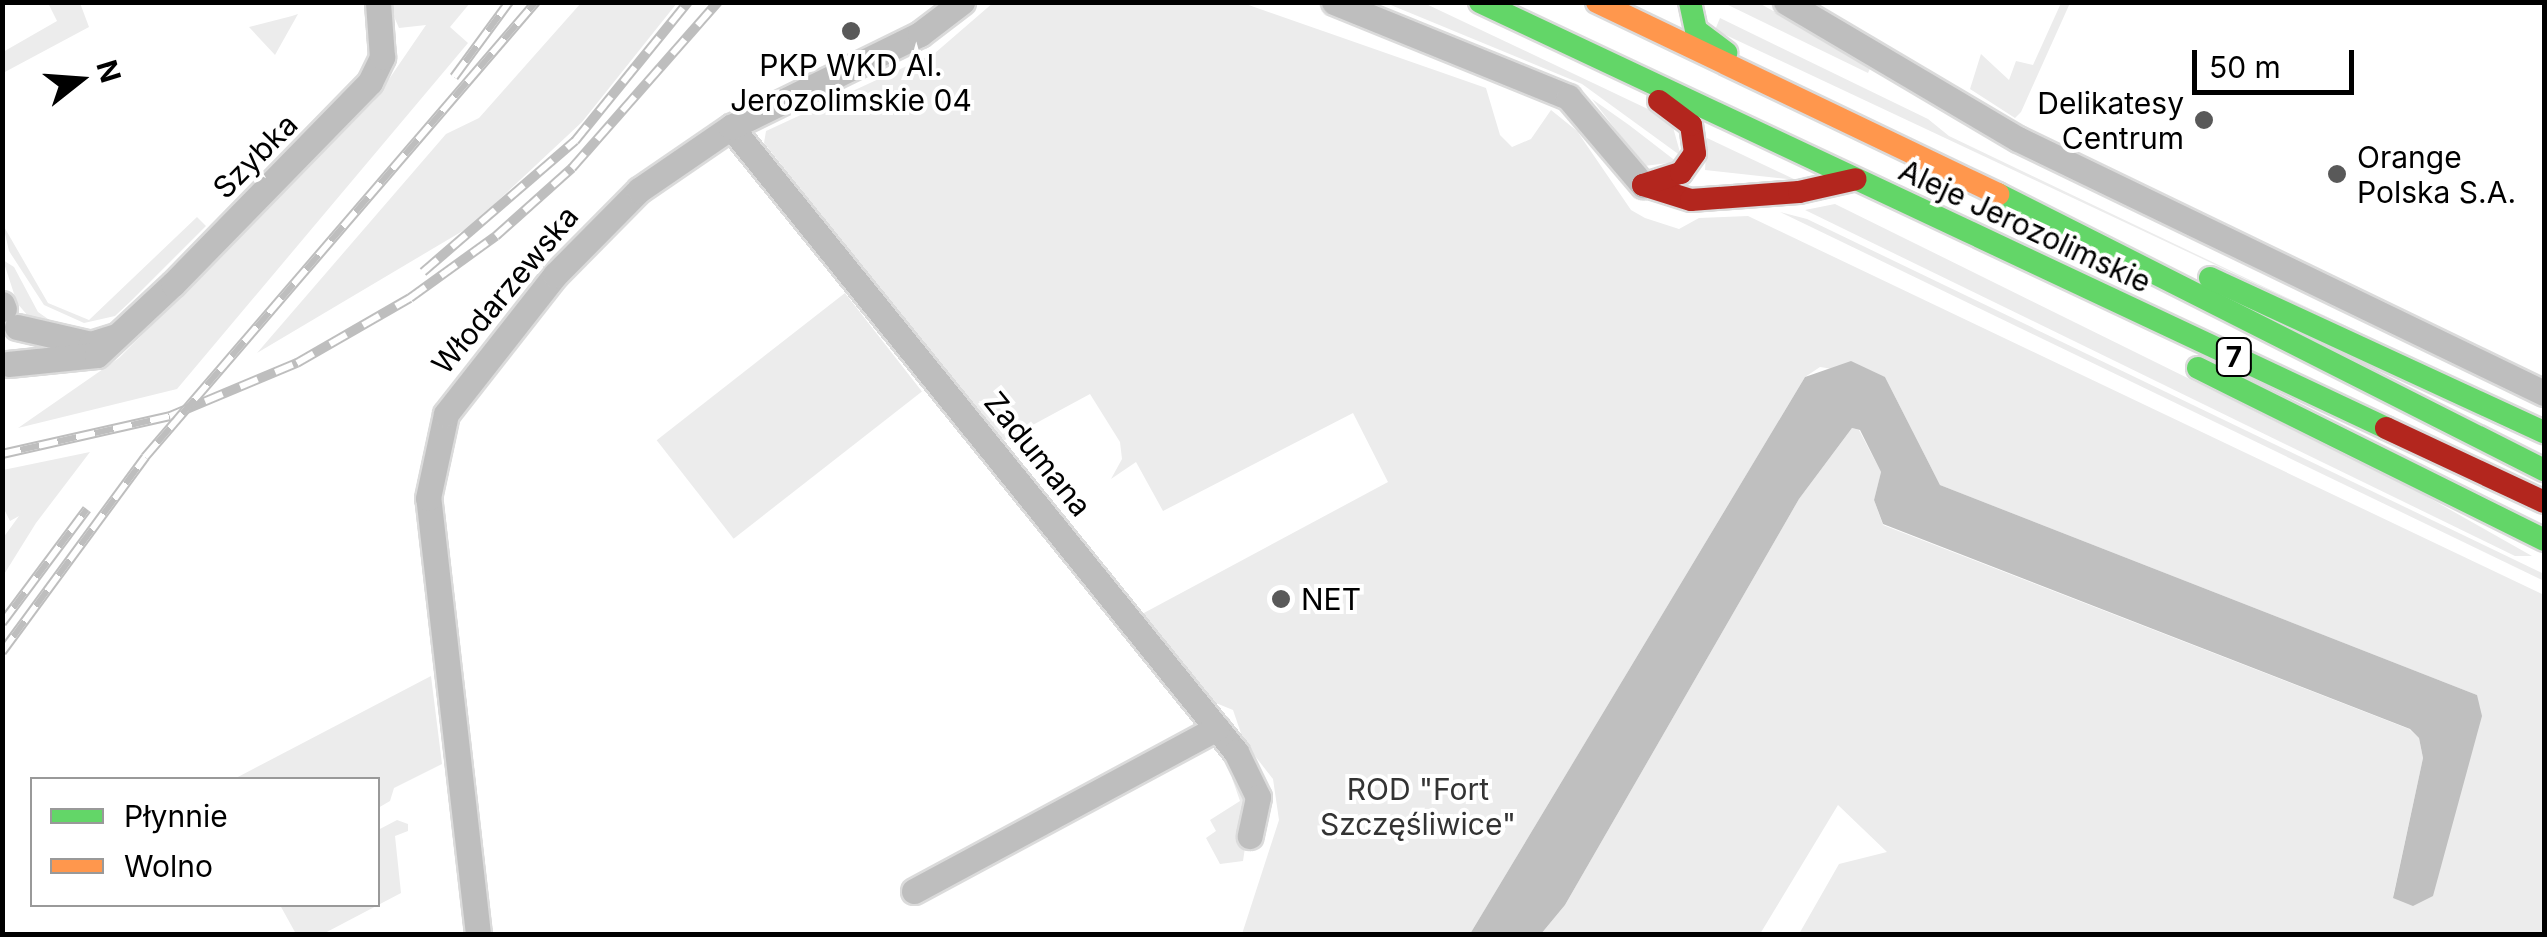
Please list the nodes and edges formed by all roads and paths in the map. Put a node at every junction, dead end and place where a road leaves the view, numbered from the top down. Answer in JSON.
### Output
{"nodes":[{"id":1,"x":378,"y":2,"type":"edge"},
{"id":2,"x":962,"y":2,"type":"edge"},
{"id":3,"x":1334,"y":2,"type":"edge"},
{"id":4,"x":1480,"y":2,"type":"edge"},
{"id":5,"x":1597,"y":2,"type":"edge"},
{"id":6,"x":1690,"y":2,"type":"edge"},
{"id":7,"x":1786,"y":2,"type":"edge"},
{"id":8,"x":1616,"y":69,"type":"junction"},
{"id":9,"x":1773,"y":88,"type":"junction"},
{"id":10,"x":732,"y":127,"type":"junction"},
{"id":11,"x":1856,"y":179,"type":"junction"},
{"id":12,"x":1643,"y":185,"type":"junction"},
{"id":13,"x":2038,"y":213,"type":"junction"},
{"id":14,"x":1968,"y":233,"type":"junction"},
{"id":15,"x":6,"y":312,"type":"edge"},
{"id":16,"x":124,"y":331,"type":"junction"},
{"id":17,"x":5,"y":366,"type":"edge"},
{"id":18,"x":2544,"y":393,"type":"edge"},
{"id":19,"x":2544,"y":432,"type":"edge"},
{"id":20,"x":2544,"y":470,"type":"edge"},
{"id":21,"x":2544,"y":502,"type":"edge"},
{"id":22,"x":2544,"y":540,"type":"edge"},
{"id":23,"x":1216,"y":728,"type":"junction"},
{"id":24,"x":1250,"y":836,"type":"dead end"},
{"id":25,"x":914,"y":891,"type":"dead end"},
{"id":26,"x":478,"y":934,"type":"edge"}],
"edges":[{"from":1,"to":16,"type":"street","name":"Szybka"},
{"from":2,"to":10,"type":"street","name":"Włodarzewska"},
{"from":3,"to":12,"type":"street"},
{"from":4,"to":8,"type":"main road","name":"Aleje Jerozolimskie","number":"7"},
{"from":5,"to":9,"type":"main road","name":"Aleje Jerozolimskie","number":"7"},
{"from":6,"to":9,"type":"main road"},
{"from":7,"to":18,"type":"street"},
{"from":8,"to":11,"type":"main road","name":"Aleje Jerozolimskie","number":"7"},
{"from":8,"to":12,"type":"main road"},
{"from":9,"to":13,"type":"main road","name":"Aleje Jerozolimskie","number":"7"},
{"from":10,"to":23,"type":"street","name":"Zadumana"},
{"from":10,"to":26,"type":"street","name":"Włodarzewska"},
{"from":11,"to":12,"type":"main road"},
{"from":11,"to":14,"type":"main road","name":"Aleje Jerozolimskie","number":"7"},
{"from":13,"to":19,"type":"main road"},
{"from":13,"to":20,"type":"main road","name":"Aleje Jerozolimskie","number":"7"},
{"from":14,"to":21,"type":"main road","name":"Aleje Jerozolimskie","number":"7"},
{"from":14,"to":22,"type":"main road"},
{"from":15,"to":16,"type":"street"},
{"from":15,"to":17,"type":"street"},
{"from":16,"to":17,"type":"street","name":"Szybka"},
{"from":23,"to":24,"type":"street","name":"Zadumana"},
{"from":23,"to":25,"type":"street"}]}
